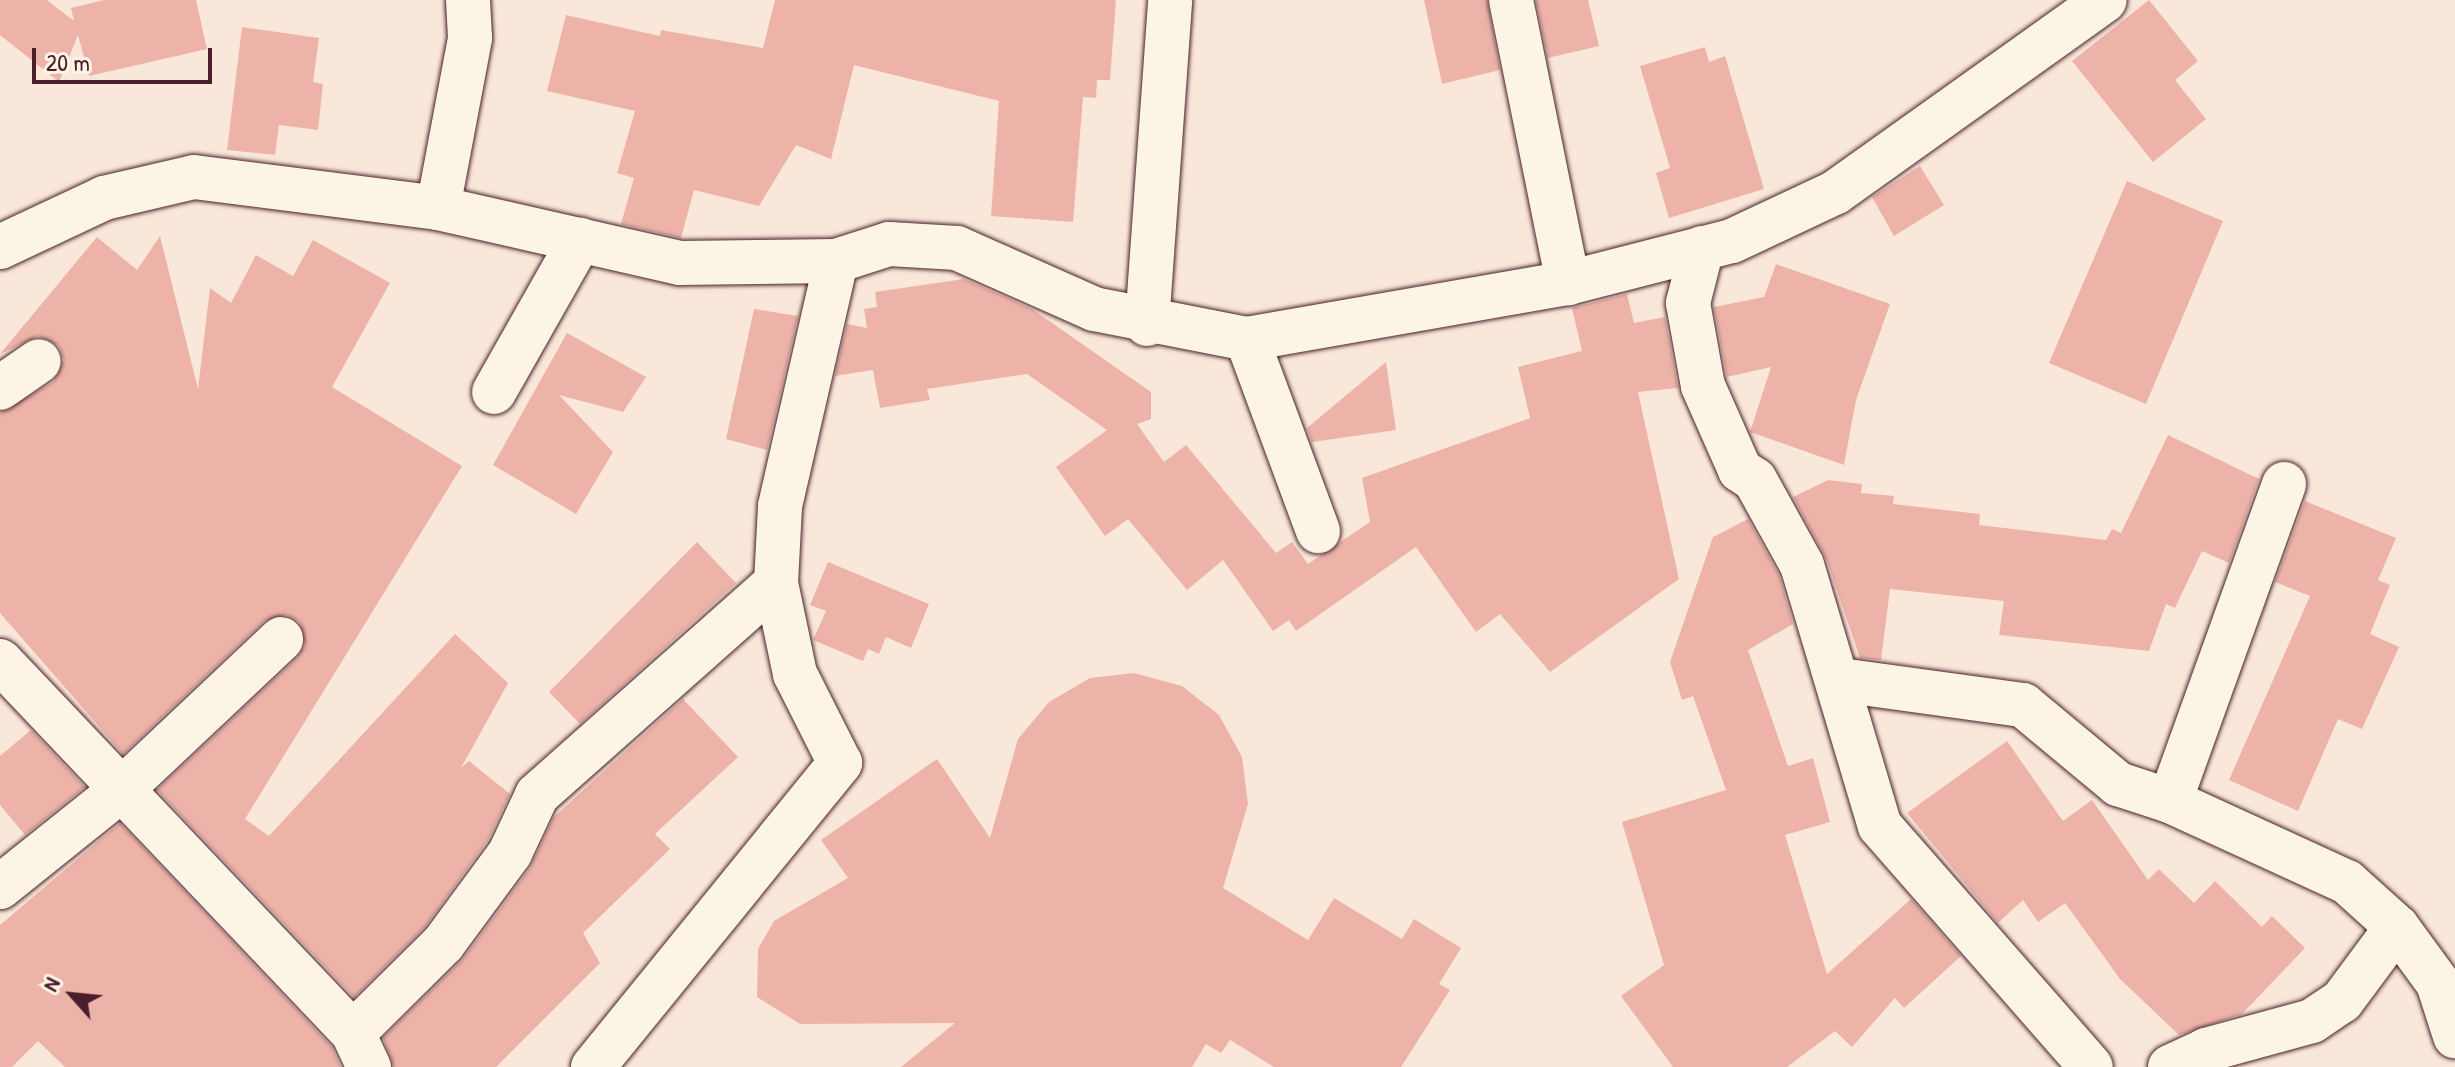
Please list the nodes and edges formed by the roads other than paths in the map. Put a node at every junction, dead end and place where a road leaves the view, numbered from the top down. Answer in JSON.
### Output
{"nodes":[{"id":1,"x":468,"y":0,"type":"edge"},
{"id":2,"x":1170,"y":0,"type":"edge"},
{"id":3,"x":1511,"y":0,"type":"edge"},
{"id":4,"x":2105,"y":0,"type":"edge"},
{"id":5,"x":438,"y":208,"type":"junction"},
{"id":6,"x":580,"y":240,"type":"junction"},
{"id":7,"x":0,"y":247,"type":"edge"},
{"id":8,"x":1702,"y":248,"type":"junction"},
{"id":9,"x":836,"y":261,"type":"junction"},
{"id":10,"x":1568,"y":283,"type":"junction"},
{"id":11,"x":1147,"y":324,"type":"junction"},
{"id":12,"x":1247,"y":339,"type":"junction"},
{"id":13,"x":39,"y":361,"type":"dead end"},
{"id":14,"x":0,"y":388,"type":"edge"},
{"id":15,"x":494,"y":392,"type":"dead end"},
{"id":16,"x":2284,"y":484,"type":"dead end"},
{"id":17,"x":1318,"y":531,"type":"dead end"},
{"id":18,"x":776,"y":583,"type":"junction"},
{"id":19,"x":281,"y":639,"type":"dead end"},
{"id":20,"x":0,"y":661,"type":"edge"},
{"id":21,"x":1840,"y":680,"type":"junction"},
{"id":22,"x":121,"y":790,"type":"junction"},
{"id":23,"x":2170,"y":801,"type":"junction"},
{"id":24,"x":0,"y":887,"type":"edge"},
{"id":25,"x":2397,"y":927,"type":"junction"},
{"id":26,"x":2455,"y":1036,"type":"edge"},
{"id":27,"x":361,"y":1050,"type":"edge"},
{"id":28,"x":593,"y":1067,"type":"edge"},
{"id":29,"x":2091,"y":1067,"type":"edge"},
{"id":30,"x":2170,"y":1067,"type":"edge"}],
"edges":[{"from":1,"to":5,"type":"street"},
{"from":2,"to":11,"type":"street"},
{"from":3,"to":10,"type":"street"},
{"from":4,"to":8,"type":"street"},
{"from":5,"to":6,"type":"street"},
{"from":5,"to":7,"type":"street"},
{"from":6,"to":9,"type":"street"},
{"from":6,"to":15,"type":"street"},
{"from":8,"to":10,"type":"street"},
{"from":8,"to":21,"type":"street"},
{"from":9,"to":11,"type":"street"},
{"from":9,"to":18,"type":"street"},
{"from":10,"to":12,"type":"street"},
{"from":11,"to":12,"type":"street"},
{"from":12,"to":17,"type":"street"},
{"from":13,"to":14,"type":"street"},
{"from":16,"to":23,"type":"street"},
{"from":18,"to":27,"type":"street"},
{"from":18,"to":28,"type":"street"},
{"from":19,"to":22,"type":"street"},
{"from":20,"to":22,"type":"street"},
{"from":21,"to":23,"type":"street"},
{"from":21,"to":29,"type":"street"},
{"from":22,"to":24,"type":"street"},
{"from":22,"to":27,"type":"street"},
{"from":23,"to":25,"type":"street"},
{"from":25,"to":26,"type":"street"},
{"from":25,"to":30,"type":"street"}]}
